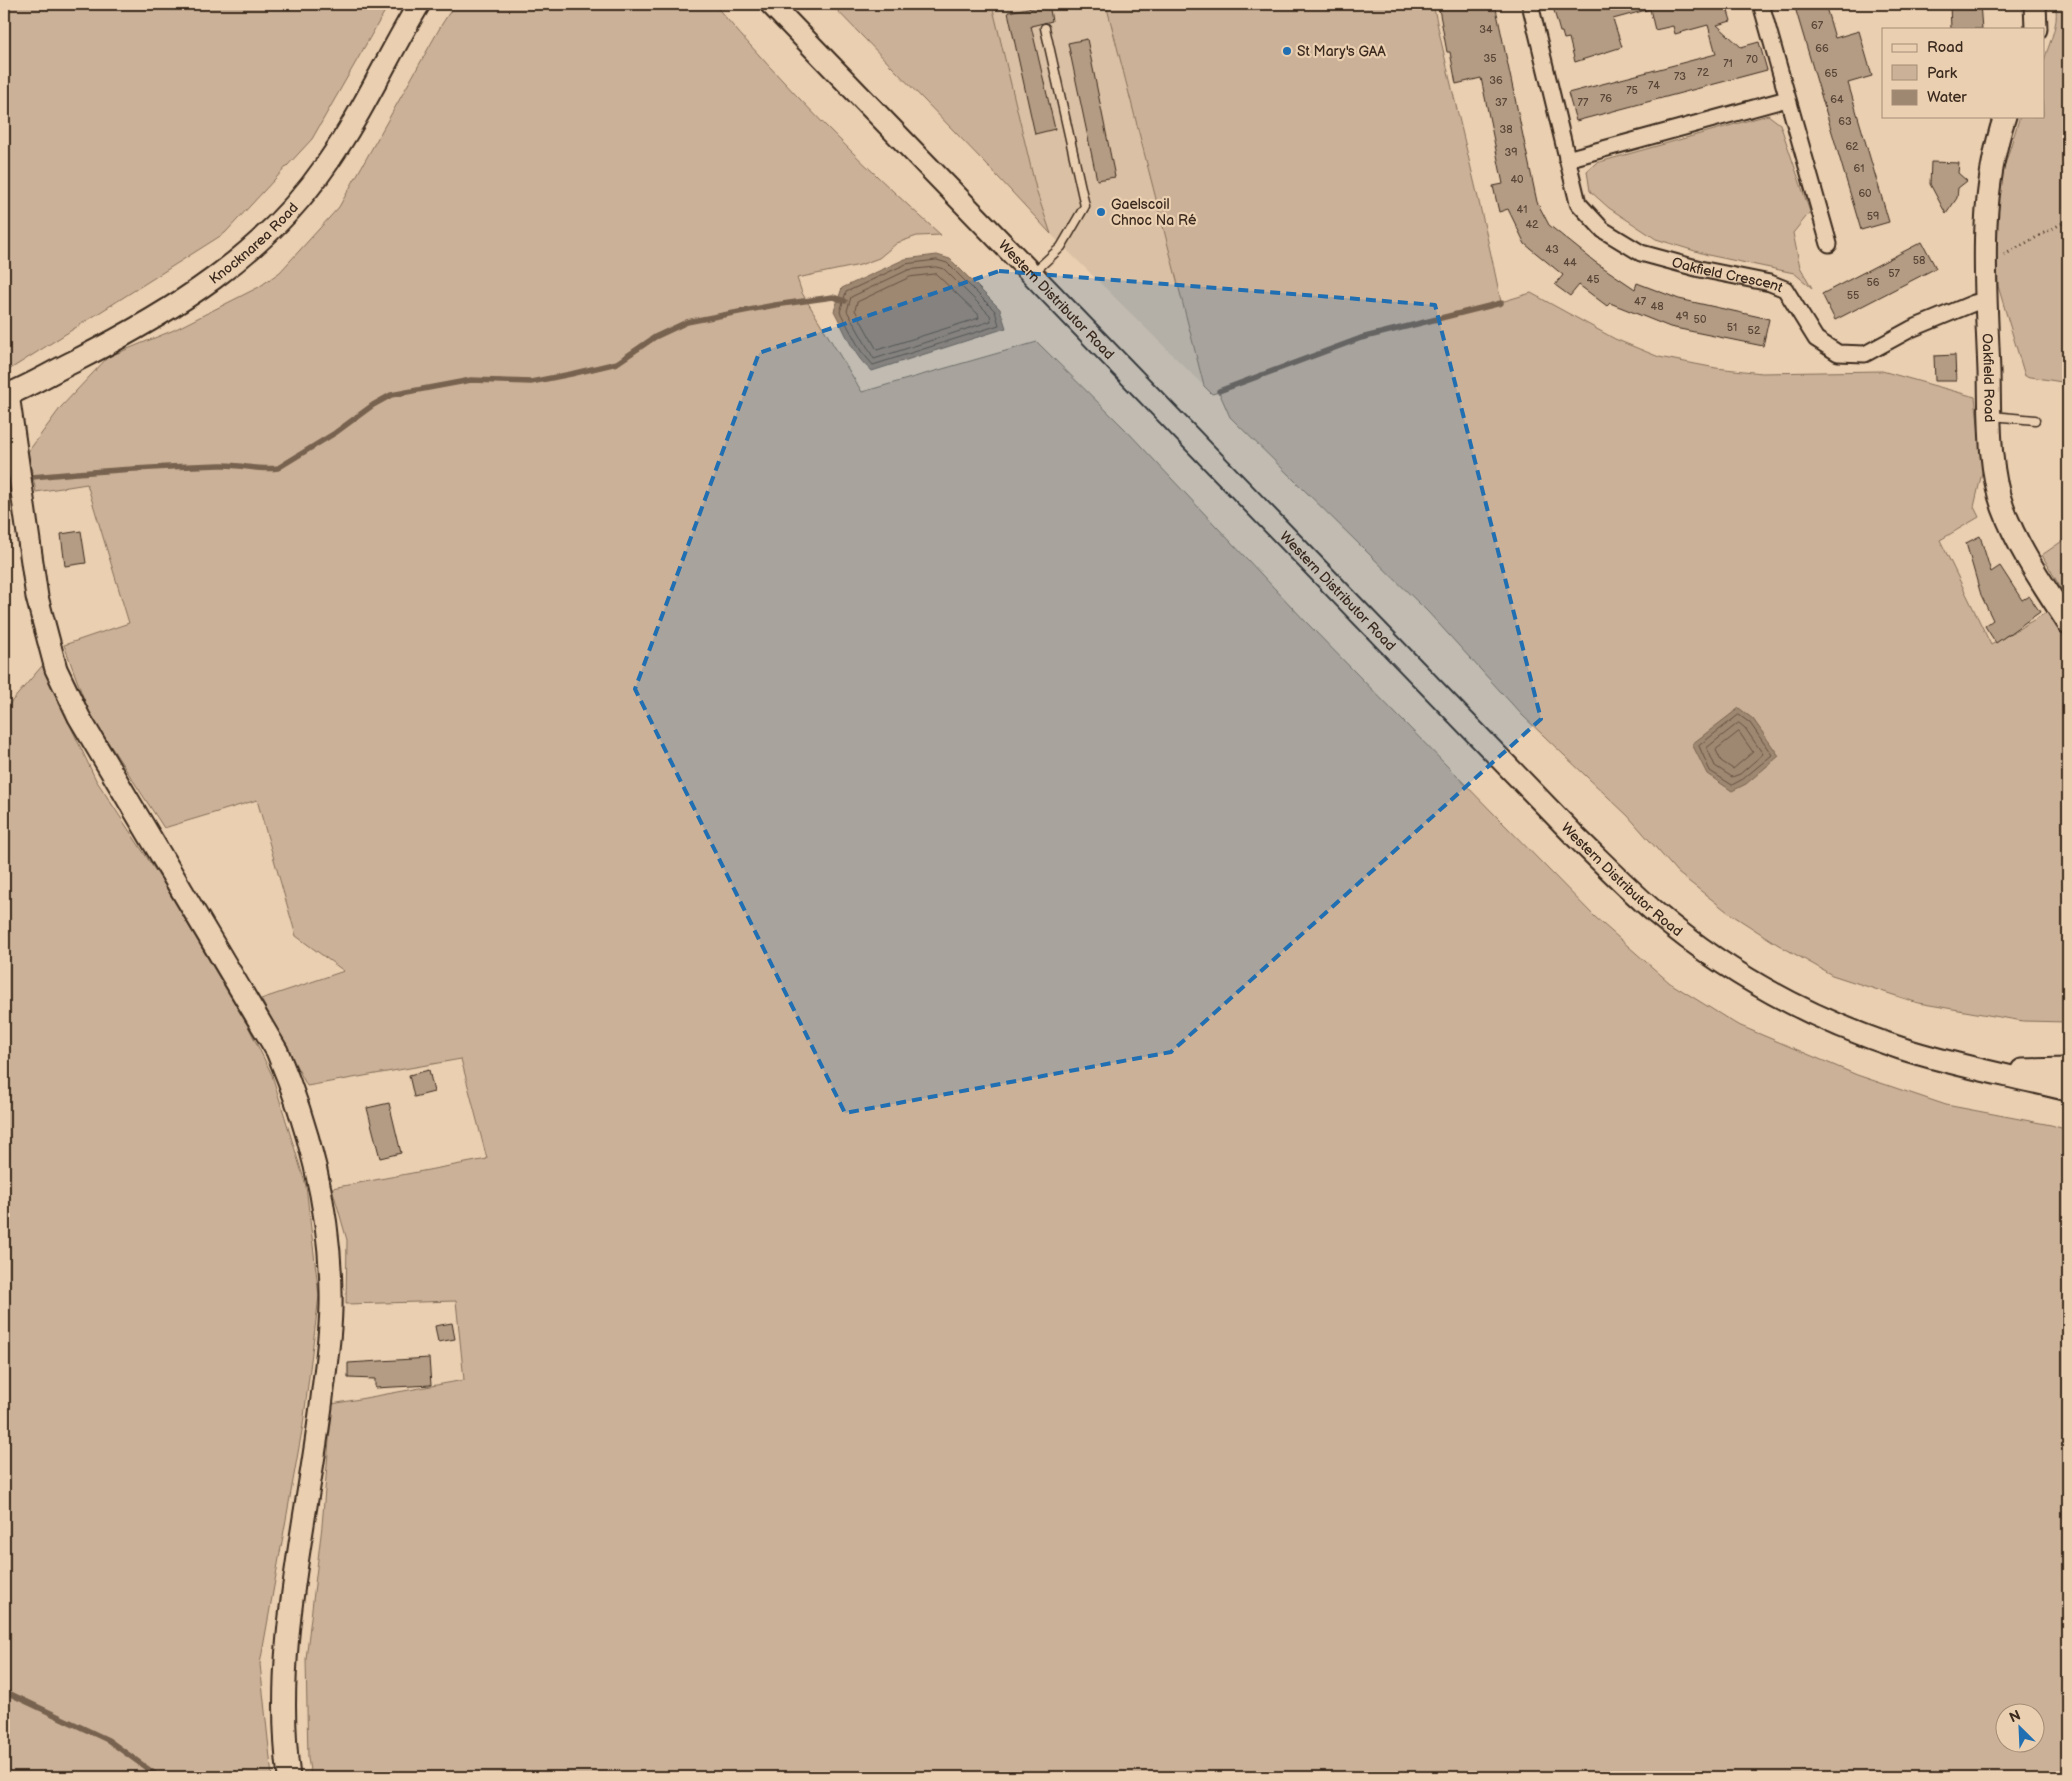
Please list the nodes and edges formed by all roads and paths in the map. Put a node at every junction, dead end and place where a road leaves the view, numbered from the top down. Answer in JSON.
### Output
{"nodes":[{"id":1,"x":419,"y":4,"type":"edge"},
{"id":2,"x":771,"y":4,"type":"edge"},
{"id":3,"x":1530,"y":4,"type":"edge"},
{"id":4,"x":1761,"y":4,"type":"edge"},
{"id":5,"x":2035,"y":4,"type":"edge"},
{"id":6,"x":1045,"y":28,"type":"dead end"},
{"id":7,"x":2036,"y":28,"type":"edge"},
{"id":8,"x":1787,"y":99,"type":"junction"},
{"id":9,"x":2004,"y":118,"type":"edge"},
{"id":10,"x":1567,"y":159,"type":"junction"},
{"id":11,"x":2068,"y":220,"type":"edge"},
{"id":12,"x":1829,"y":244,"type":"dead end"},
{"id":13,"x":1985,"y":263,"type":"junction"},
{"id":14,"x":1032,"y":275,"type":"junction"},
{"id":15,"x":1986,"y":300,"type":"junction"},
{"id":16,"x":6,"y":395,"type":"edge"},
{"id":17,"x":1990,"y":416,"type":"junction"},
{"id":18,"x":2035,"y":420,"type":"dead end"},
{"id":19,"x":2068,"y":623,"type":"edge"},
{"id":20,"x":1982,"y":1068,"type":"junction"},
{"id":21,"x":2068,"y":1069,"type":"edge"},
{"id":22,"x":2068,"y":1090,"type":"edge"},
{"id":23,"x":289,"y":1777,"type":"edge"}],
"edges":[{"from":1,"to":16,"type":"street","name":"Knocknarea Road"},
{"from":2,"to":14,"type":"street","name":"Western Distributor Road"},
{"from":3,"to":10,"type":"street","name":"Oakfield Crescent"},
{"from":4,"to":8,"type":"street"},
{"from":5,"to":7,"type":"street"},
{"from":6,"to":14,"type":"lane"},
{"from":8,"to":10,"type":"street"},
{"from":8,"to":12,"type":"street"},
{"from":9,"to":13,"type":"street","name":"Oakfield Road"},
{"from":10,"to":15,"type":"street","name":"Oakfield Crescent"},
{"from":11,"to":13,"type":"path"},
{"from":13,"to":15,"type":"street","name":"Oakfield Road"},
{"from":14,"to":20,"type":"street","name":"Western Distributor Road"},
{"from":15,"to":17,"type":"street","name":"Oakfield Road"},
{"from":16,"to":23,"type":"street"},
{"from":17,"to":18,"type":"lane"},
{"from":17,"to":19,"type":"street","name":"Oakfield Road"},
{"from":20,"to":21,"type":"street","name":"Western Distributor Road"},
{"from":20,"to":22,"type":"street","name":"Western Distributor Road"}]}
